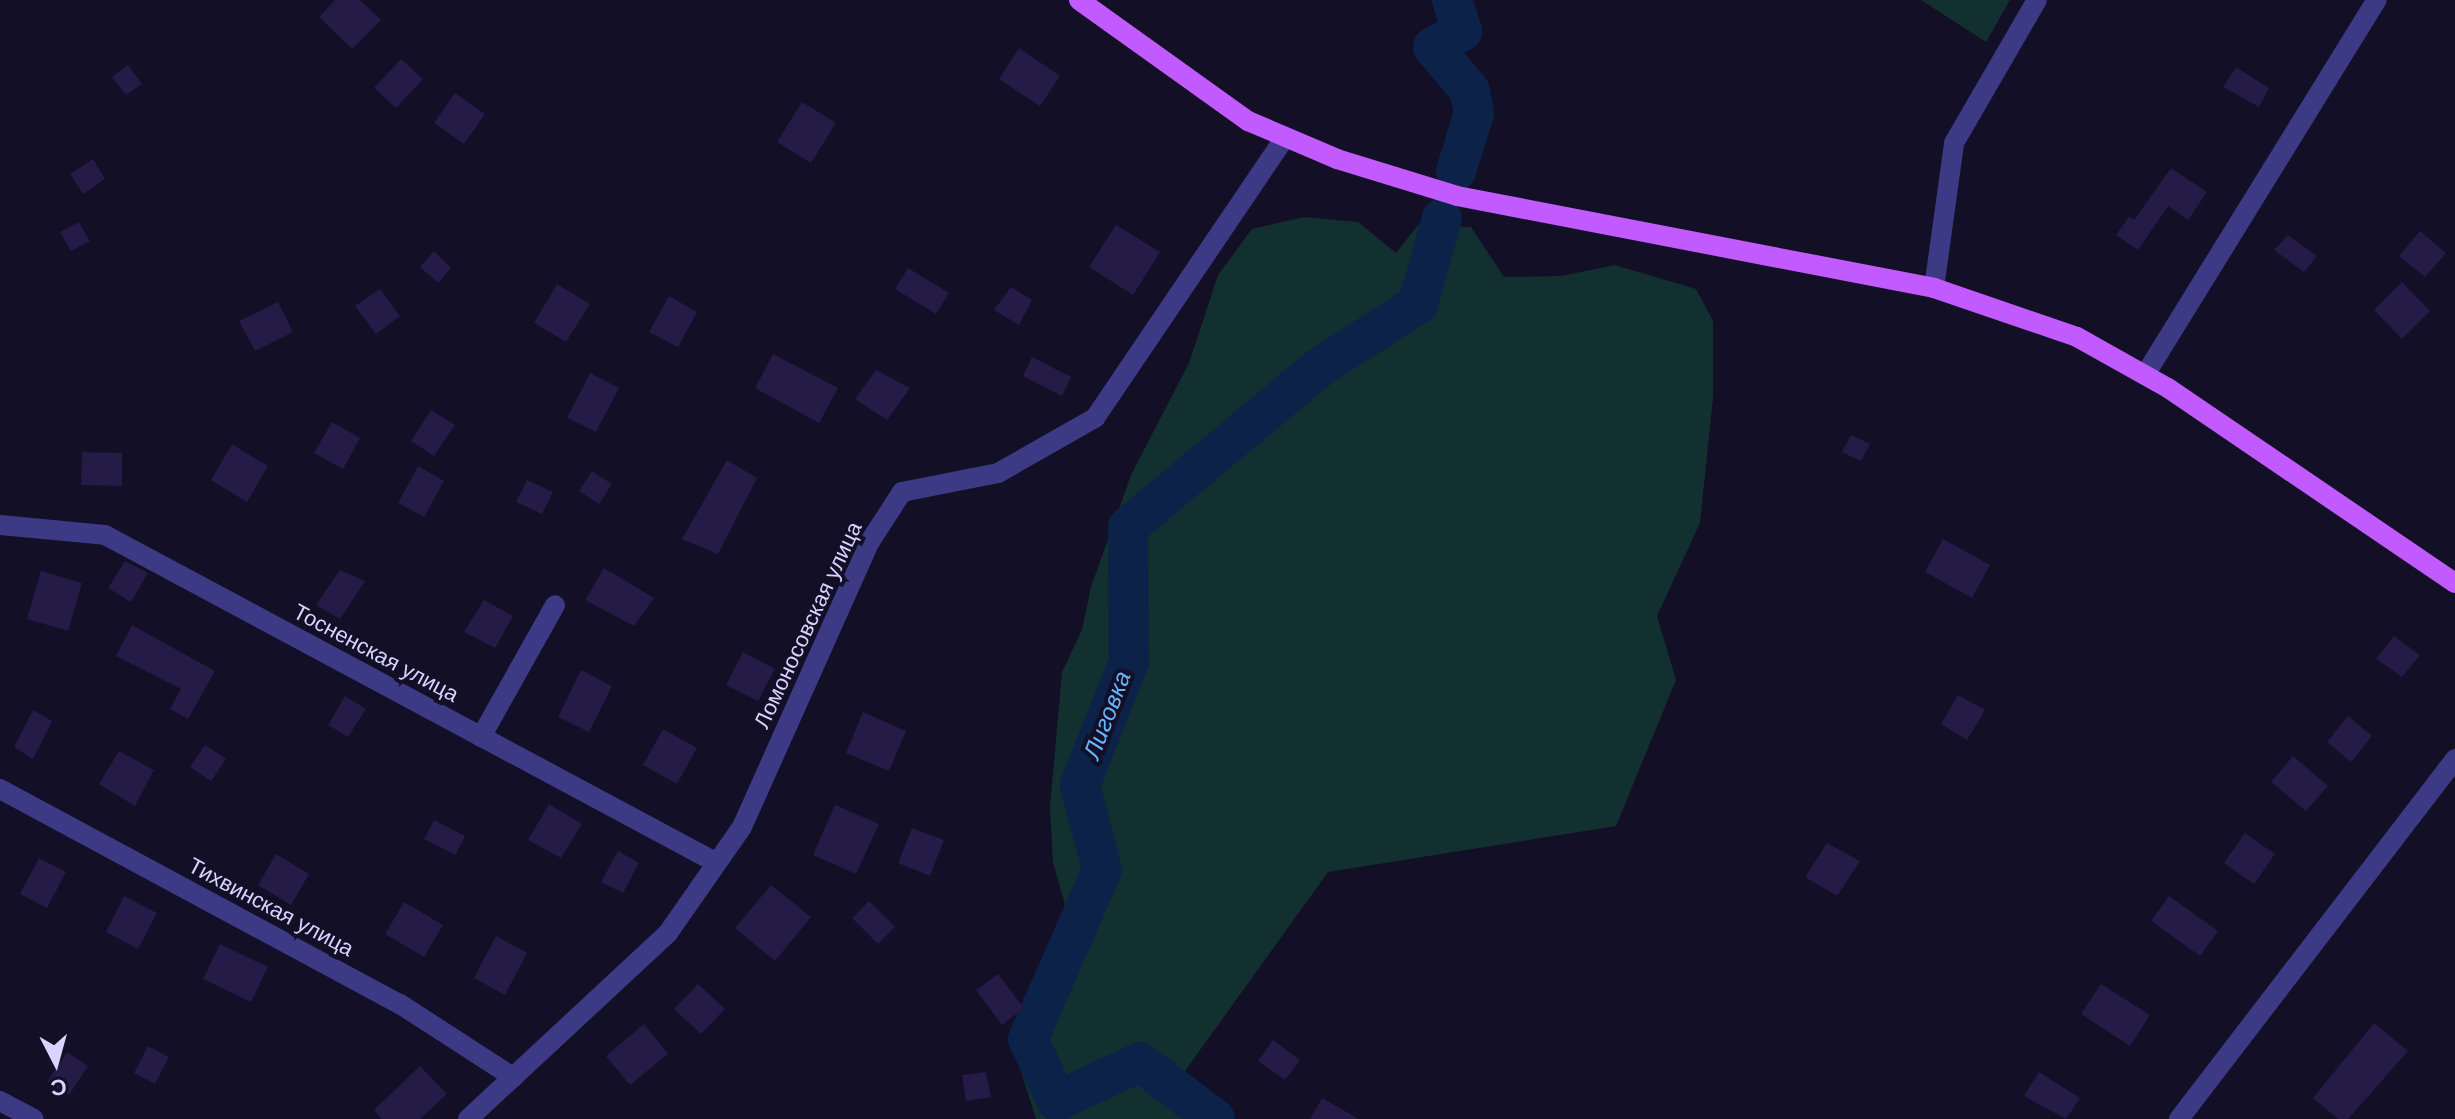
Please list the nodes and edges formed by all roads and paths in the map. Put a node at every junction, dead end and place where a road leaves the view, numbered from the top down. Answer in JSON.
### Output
{"nodes":[{"id":1,"x":1079,"y":0,"type":"edge"},
{"id":2,"x":2037,"y":0,"type":"edge"},
{"id":3,"x":2377,"y":0,"type":"edge"},
{"id":4,"x":1285,"y":137,"type":"junction"},
{"id":5,"x":1934,"y":288,"type":"junction"},
{"id":6,"x":2145,"y":375,"type":"junction"},
{"id":7,"x":0,"y":525,"type":"edge"},
{"id":8,"x":2455,"y":583,"type":"edge"},
{"id":9,"x":555,"y":605,"type":"dead end"},
{"id":10,"x":481,"y":737,"type":"junction"},
{"id":11,"x":2455,"y":759,"type":"edge"},
{"id":12,"x":0,"y":789,"type":"edge"},
{"id":13,"x":717,"y":863,"type":"junction"},
{"id":14,"x":513,"y":1077,"type":"junction"},
{"id":15,"x":0,"y":1101,"type":"edge"},
{"id":16,"x":34,"y":1119,"type":"edge"},
{"id":17,"x":468,"y":1119,"type":"edge"},
{"id":18,"x":2179,"y":1119,"type":"edge"}],
"edges":[{"from":1,"to":4,"type":"main road"},
{"from":2,"to":5,"type":"street"},
{"from":3,"to":6,"type":"street"},
{"from":4,"to":5,"type":"main road"},
{"from":4,"to":13,"type":"street","name":"Ломоносовская улица"},
{"from":5,"to":6,"type":"main road"},
{"from":6,"to":8,"type":"main road"},
{"from":7,"to":10,"type":"street","name":"Тосненская улица"},
{"from":9,"to":10,"type":"street"},
{"from":10,"to":13,"type":"street","name":"Тосненская улица"},
{"from":11,"to":18,"type":"street"},
{"from":12,"to":14,"type":"street","name":"Тихвинская улица"},
{"from":13,"to":14,"type":"street","name":"Ломоносовская улица"},
{"from":14,"to":17,"type":"street","name":"Ломоносовская улица"},
{"from":15,"to":16,"type":"street"}]}
